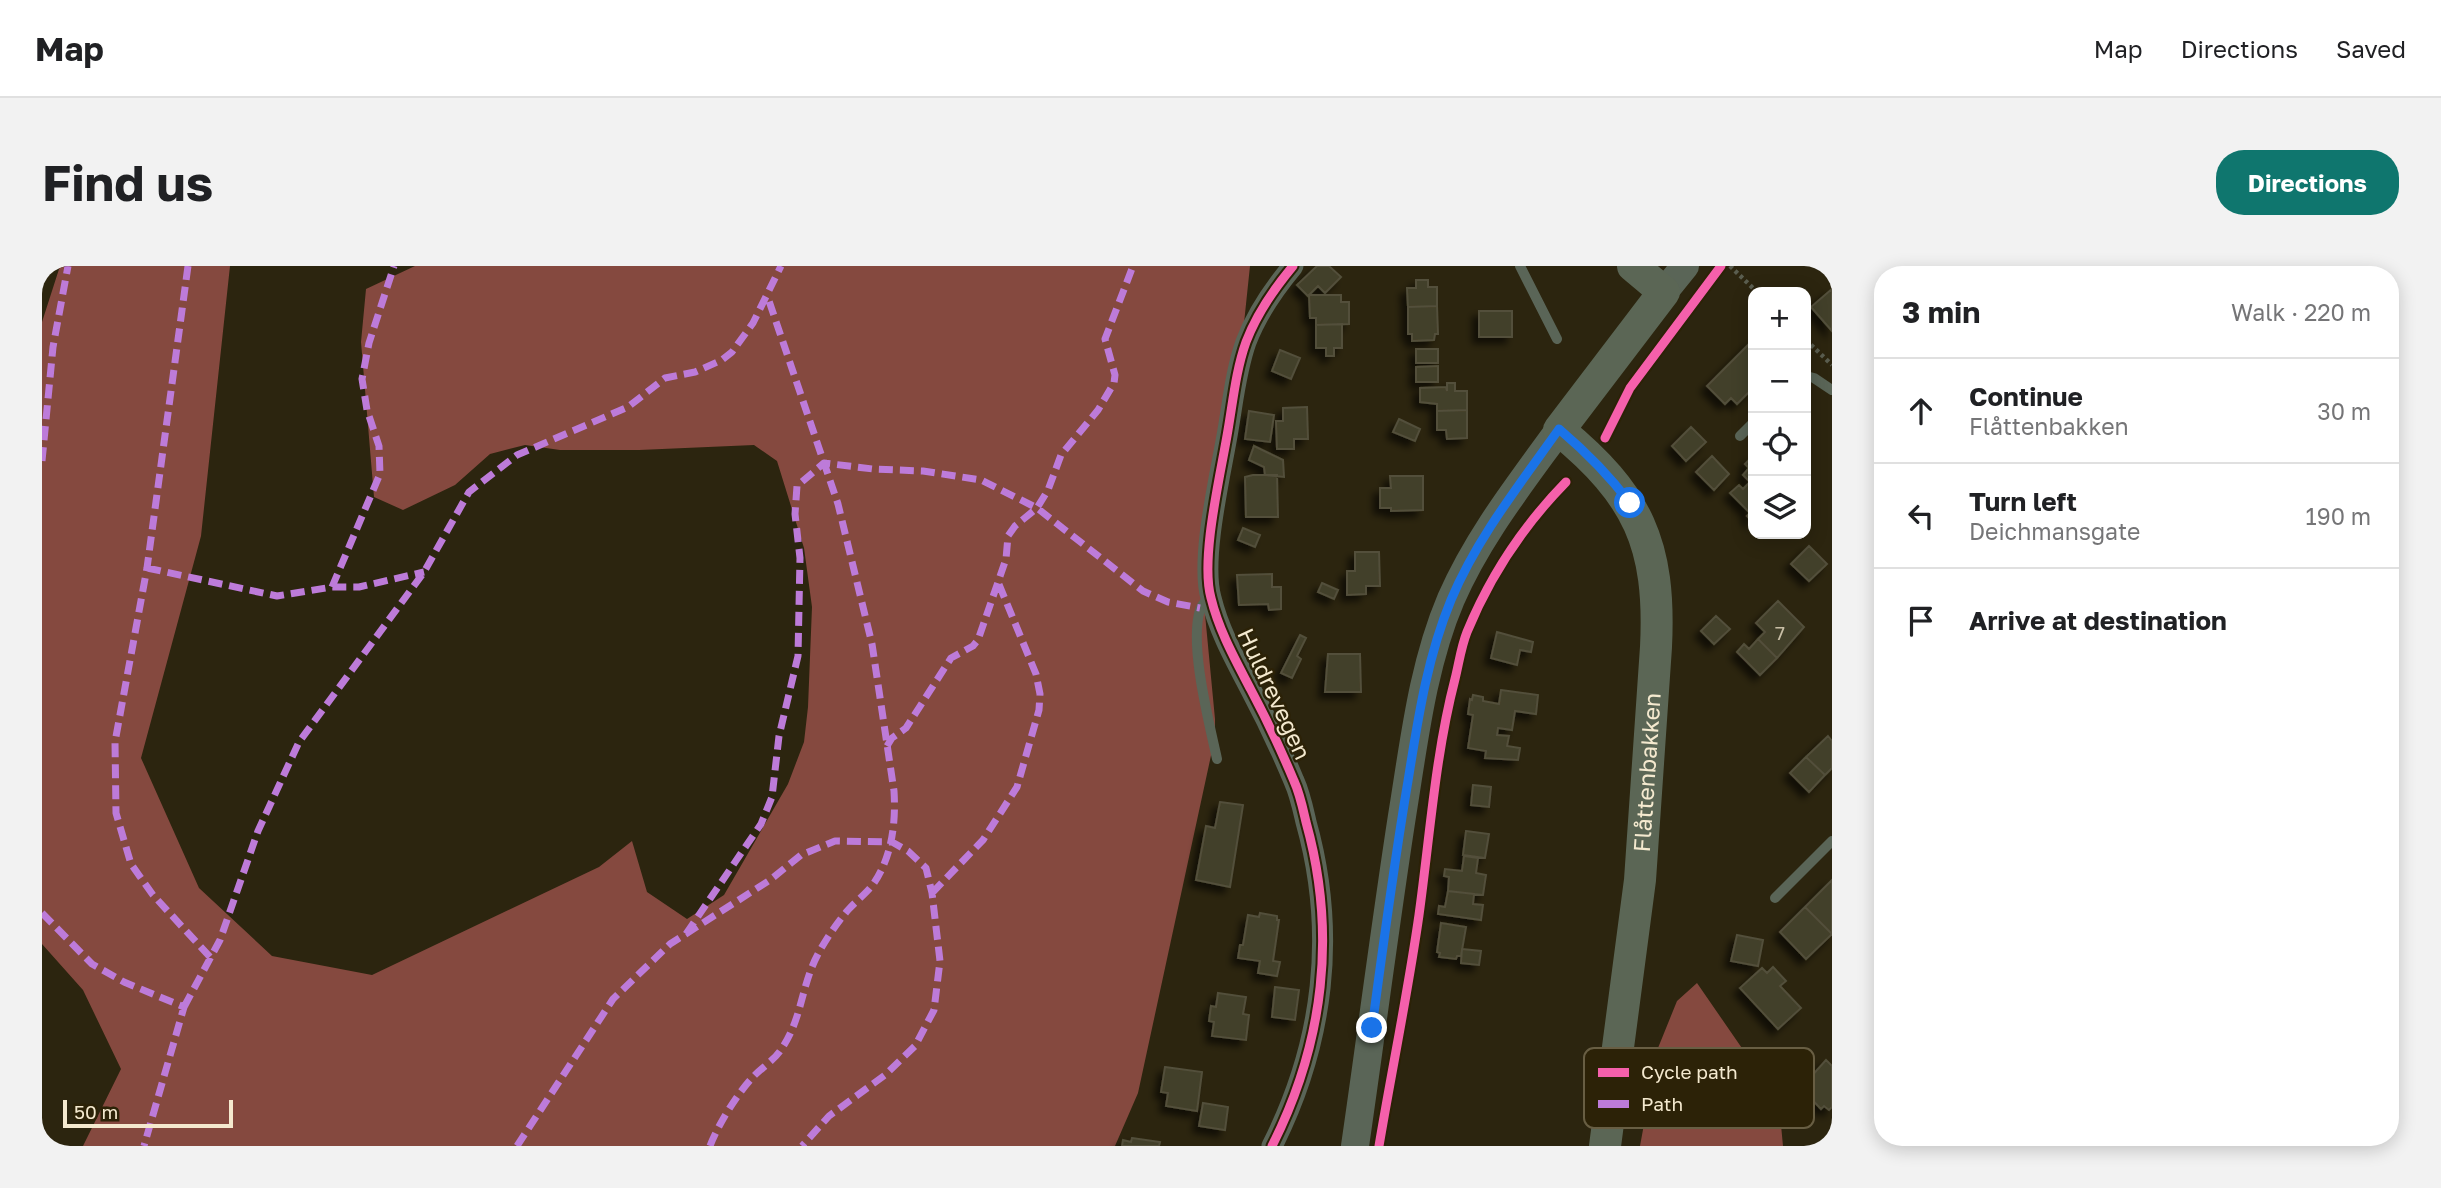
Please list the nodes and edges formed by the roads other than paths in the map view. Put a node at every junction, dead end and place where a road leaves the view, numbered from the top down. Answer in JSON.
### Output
{"nodes":[{"id":1,"x":1293,"y":266,"type":"edge"},
{"id":2,"x":1520,"y":266,"type":"edge"},
{"id":3,"x":1633,"y":266,"type":"edge"},
{"id":4,"x":1685,"y":266,"type":"edge"},
{"id":5,"x":1664,"y":292,"type":"junction"},
{"id":6,"x":1557,"y":339,"type":"dead end"},
{"id":7,"x":1811,"y":377,"type":"edge"},
{"id":8,"x":1832,"y":390,"type":"edge"},
{"id":9,"x":1748,"y":428,"type":"edge"},
{"id":10,"x":1559,"y":429,"type":"junction"},
{"id":11,"x":1740,"y":436,"type":"dead end"},
{"id":12,"x":1210,"y":597,"type":"junction"},
{"id":13,"x":1217,"y":759,"type":"dead end"},
{"id":14,"x":1832,"y":841,"type":"edge"},
{"id":15,"x":1775,"y":898,"type":"dead end"},
{"id":16,"x":1618,"y":1048,"type":"edge"},
{"id":17,"x":1607,"y":1128,"type":"edge"},
{"id":18,"x":1272,"y":1146,"type":"edge"},
{"id":19,"x":1355,"y":1146,"type":"edge"},
{"id":20,"x":1605,"y":1146,"type":"edge"}],
"edges":[{"from":1,"to":12,"type":"street","name":"Huldrevegen"},
{"from":2,"to":6,"type":"lane"},
{"from":3,"to":5,"type":"main road"},
{"from":4,"to":5,"type":"street"},
{"from":5,"to":10,"type":"main road"},
{"from":7,"to":8,"type":"lane"},
{"from":9,"to":11,"type":"lane"},
{"from":10,"to":16,"type":"main road","name":"Flåttenbakken"},
{"from":10,"to":19,"type":"street"},
{"from":12,"to":13,"type":"lane"},
{"from":12,"to":18,"type":"street","name":"Huldrevegen"},
{"from":14,"to":15,"type":"lane"},
{"from":17,"to":20,"type":"main road","name":"Flåttenbakken"}]}
